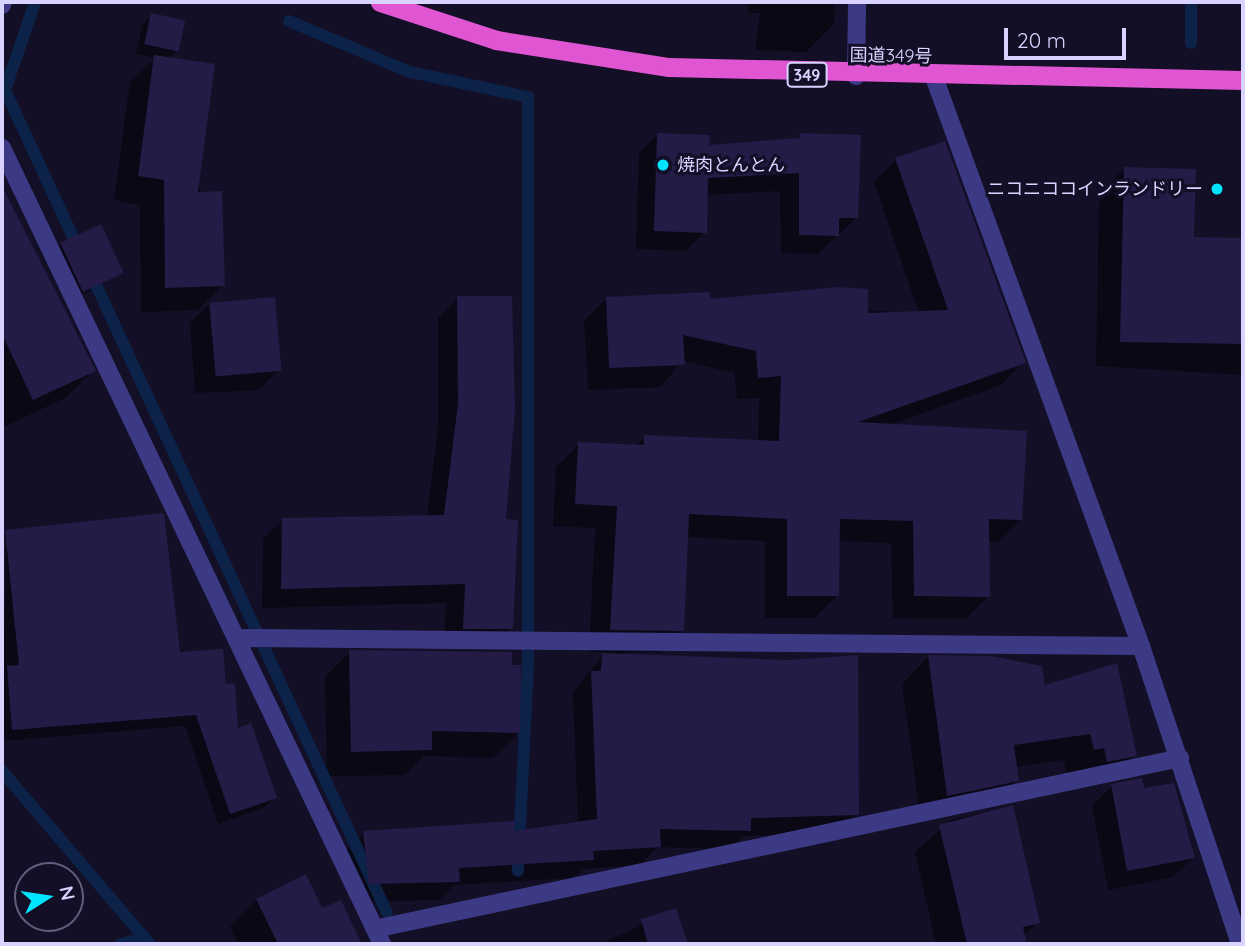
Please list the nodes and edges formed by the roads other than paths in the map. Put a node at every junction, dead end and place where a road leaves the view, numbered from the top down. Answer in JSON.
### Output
{"nodes":[{"id":1,"x":380,"y":2,"type":"edge"},
{"id":2,"x":857,"y":2,"type":"edge"},
{"id":3,"x":856,"y":76,"type":"junction"},
{"id":4,"x":934,"y":77,"type":"junction"},
{"id":5,"x":1243,"y":80,"type":"edge"},
{"id":6,"x":2,"y":148,"type":"edge"},
{"id":7,"x":241,"y":638,"type":"junction"},
{"id":8,"x":1141,"y":646,"type":"junction"},
{"id":9,"x":1180,"y":758,"type":"junction"},
{"id":10,"x":380,"y":936,"type":"edge"},
{"id":11,"x":1240,"y":944,"type":"edge"}],
"edges":[{"from":1,"to":3,"type":"highway","name":"国道349号","number":"349"},
{"from":2,"to":3,"type":"street"},
{"from":3,"to":4,"type":"highway","name":"国道349号","number":"349"},
{"from":4,"to":5,"type":"highway","name":"国道349号","number":"349"},
{"from":4,"to":8,"type":"street"},
{"from":6,"to":7,"type":"street"},
{"from":7,"to":8,"type":"street"},
{"from":7,"to":10,"type":"street"},
{"from":8,"to":9,"type":"street"},
{"from":9,"to":10,"type":"street"},
{"from":9,"to":11,"type":"street"}]}
